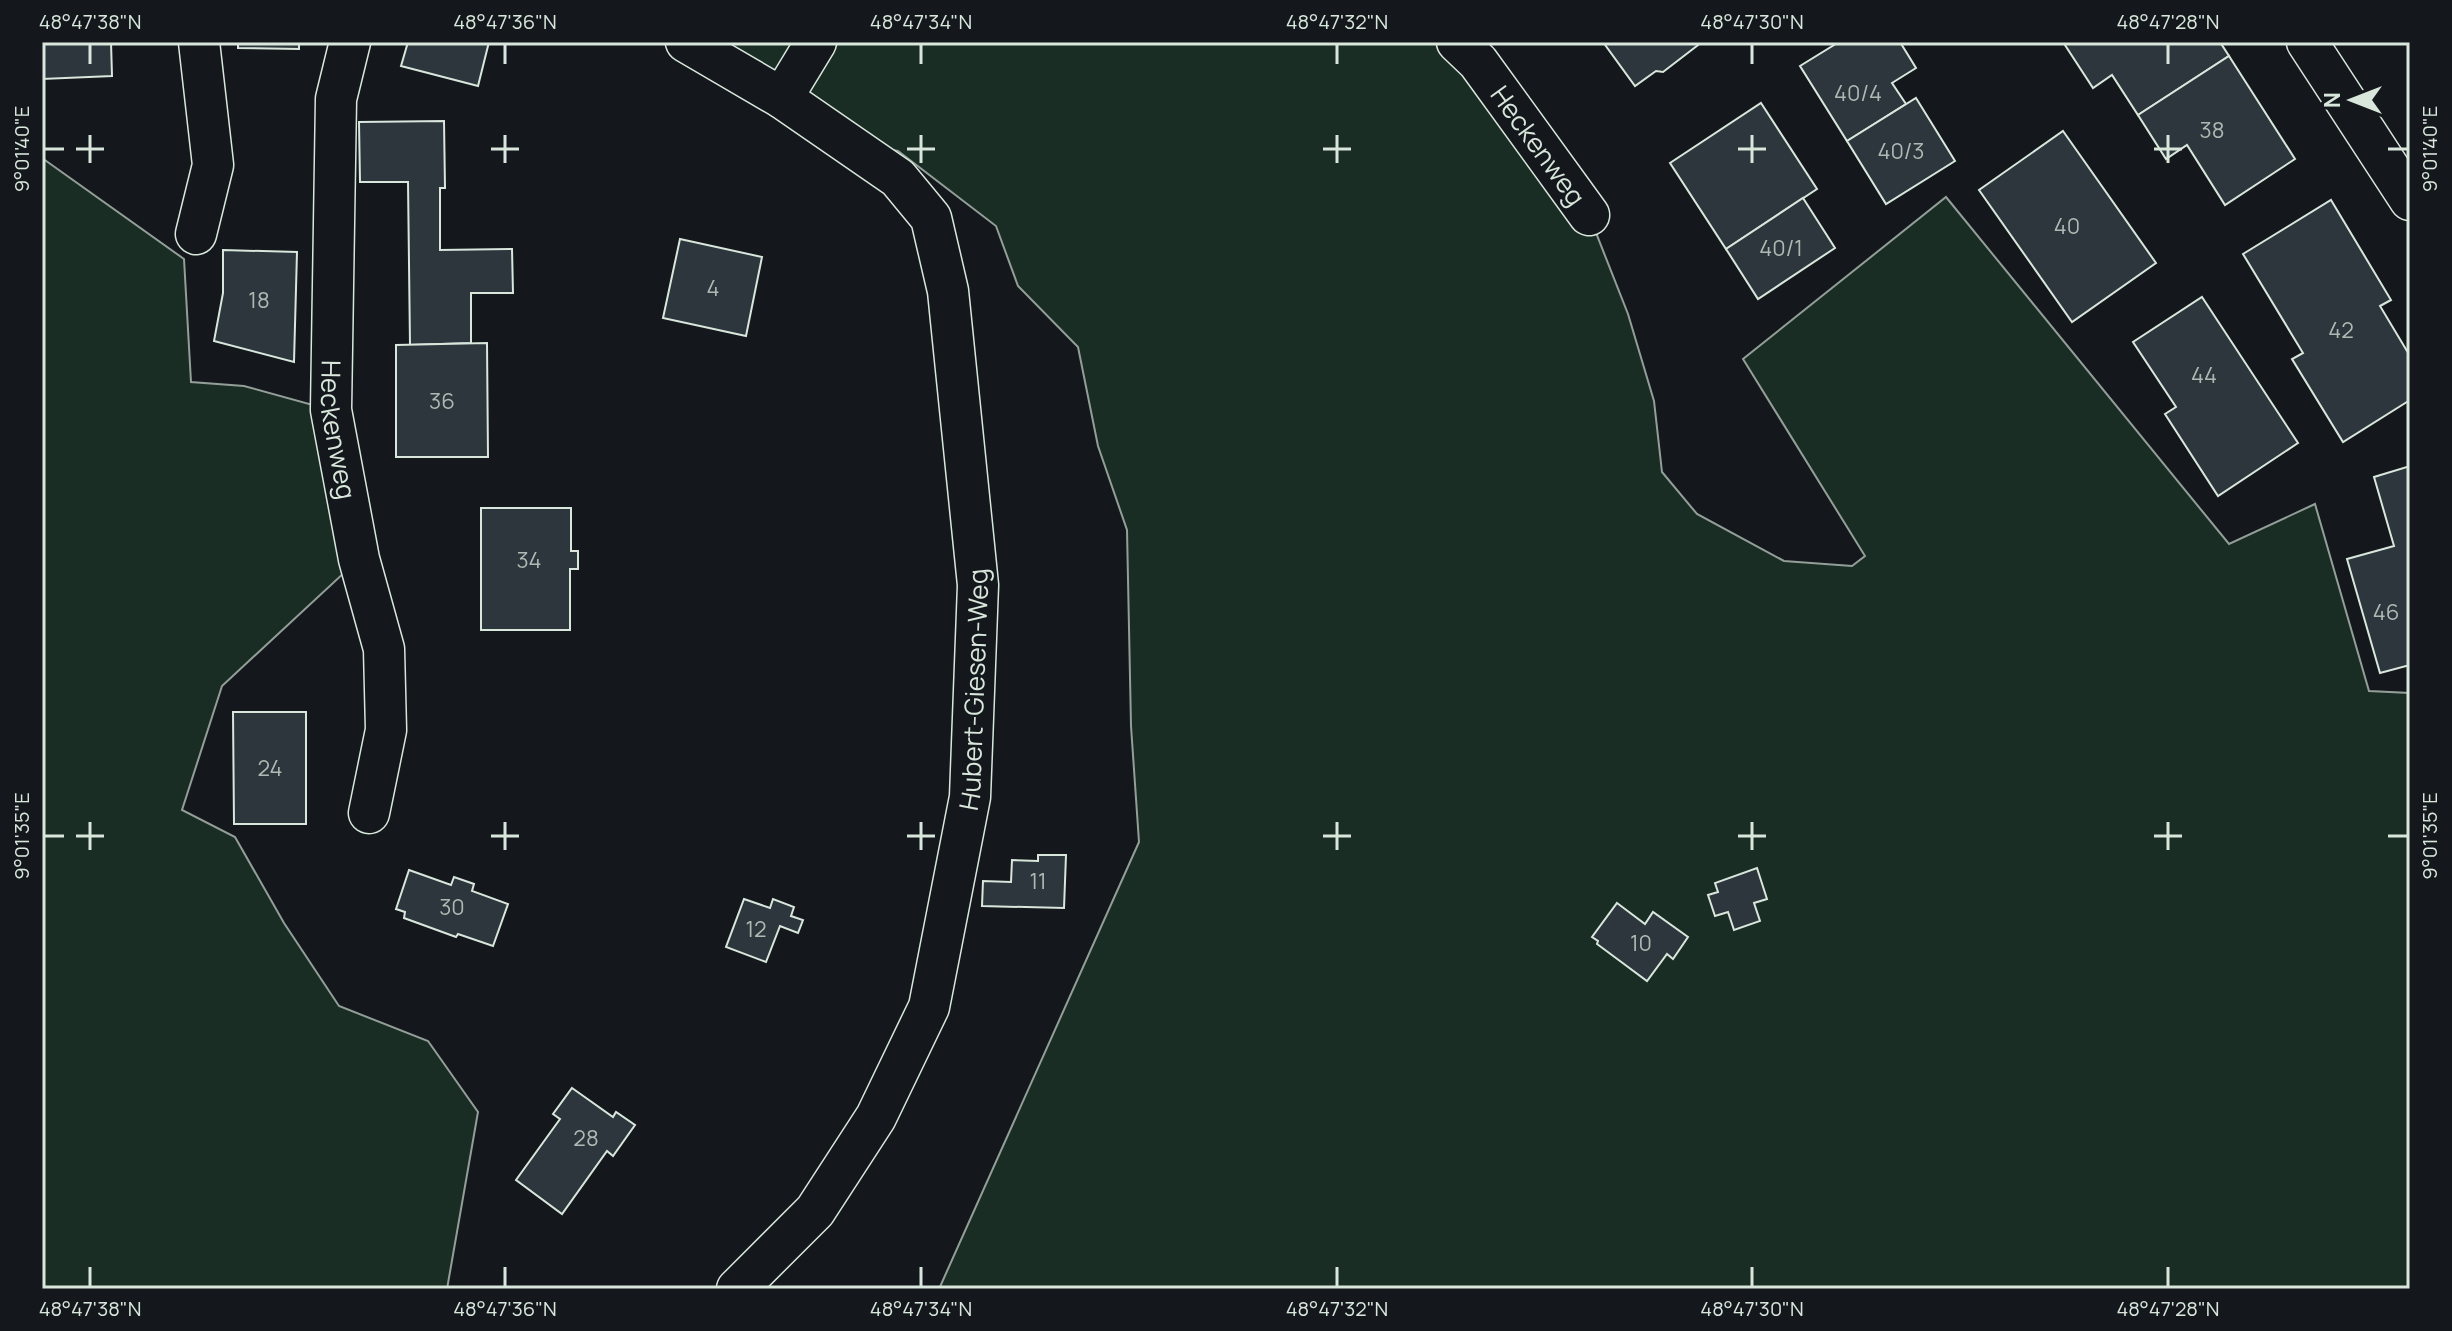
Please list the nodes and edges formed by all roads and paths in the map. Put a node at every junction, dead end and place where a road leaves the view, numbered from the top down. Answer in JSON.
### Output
{"nodes":[{"id":1,"x":199,"y":42,"type":"edge"},
{"id":2,"x":350,"y":42,"type":"edge"},
{"id":3,"x":686,"y":42,"type":"edge"},
{"id":4,"x":816,"y":42,"type":"edge"},
{"id":5,"x":1457,"y":42,"type":"edge"},
{"id":6,"x":2307,"y":42,"type":"edge"},
{"id":7,"x":782,"y":98,"type":"junction"},
{"id":8,"x":2410,"y":200,"type":"edge"},
{"id":9,"x":1589,"y":215,"type":"dead end"},
{"id":10,"x":196,"y":234,"type":"dead end"},
{"id":11,"x":369,"y":813,"type":"dead end"},
{"id":12,"x":737,"y":1289,"type":"edge"}],
"edges":[{"from":1,"to":10,"type":"street"},
{"from":2,"to":11,"type":"street","name":"Heckenweg"},
{"from":3,"to":7,"type":"street"},
{"from":4,"to":7,"type":"street"},
{"from":5,"to":9,"type":"street","name":"Heckenweg"},
{"from":6,"to":8,"type":"street"},
{"from":7,"to":12,"type":"street","name":"Hubert-Giesen-Weg"}]}
